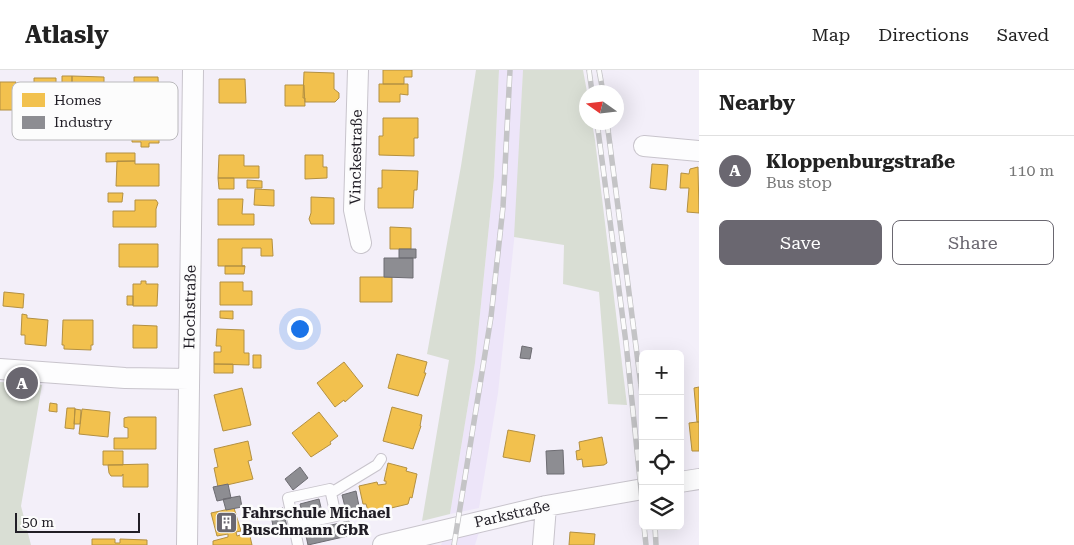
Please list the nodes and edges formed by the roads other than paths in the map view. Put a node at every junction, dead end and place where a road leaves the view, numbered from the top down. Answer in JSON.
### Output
{"nodes":[{"id":1,"x":193,"y":70,"type":"edge"},
{"id":2,"x":358,"y":70,"type":"edge"},
{"id":3,"x":644,"y":146,"type":"dead end"},
{"id":4,"x":699,"y":151,"type":"edge"},
{"id":5,"x":362,"y":243,"type":"dead end"},
{"id":6,"x":0,"y":369,"type":"edge"},
{"id":7,"x":189,"y":379,"type":"junction"},
{"id":8,"x":381,"y":459,"type":"dead end"},
{"id":9,"x":699,"y":480,"type":"edge"},
{"id":10,"x":684,"y":482,"type":"edge"},
{"id":11,"x":639,"y":490,"type":"edge"},
{"id":12,"x":331,"y":493,"type":"junction"},
{"id":13,"x":546,"y":506,"type":"junction"},
{"id":14,"x":294,"y":525,"type":"junction"},
{"id":15,"x":187,"y":545,"type":"edge"},
{"id":16,"x":298,"y":545,"type":"edge"},
{"id":17,"x":383,"y":545,"type":"edge"},
{"id":18,"x":543,"y":545,"type":"edge"}],
"edges":[{"from":1,"to":7,"type":"street","name":"Hochstraße"},
{"from":2,"to":5,"type":"street","name":"Vinckestraße"},
{"from":3,"to":4,"type":"street"},
{"from":6,"to":7,"type":"street"},
{"from":7,"to":15,"type":"street","name":"Hochstraße"},
{"from":8,"to":12,"type":"lane"},
{"from":9,"to":10,"type":"street"},
{"from":11,"to":13,"type":"street","name":"Parkstraße"},
{"from":12,"to":14,"type":"lane"},
{"from":12,"to":14,"type":"lane"},
{"from":13,"to":17,"type":"street","name":"Parkstraße"},
{"from":13,"to":18,"type":"street"},
{"from":14,"to":16,"type":"lane"}]}
